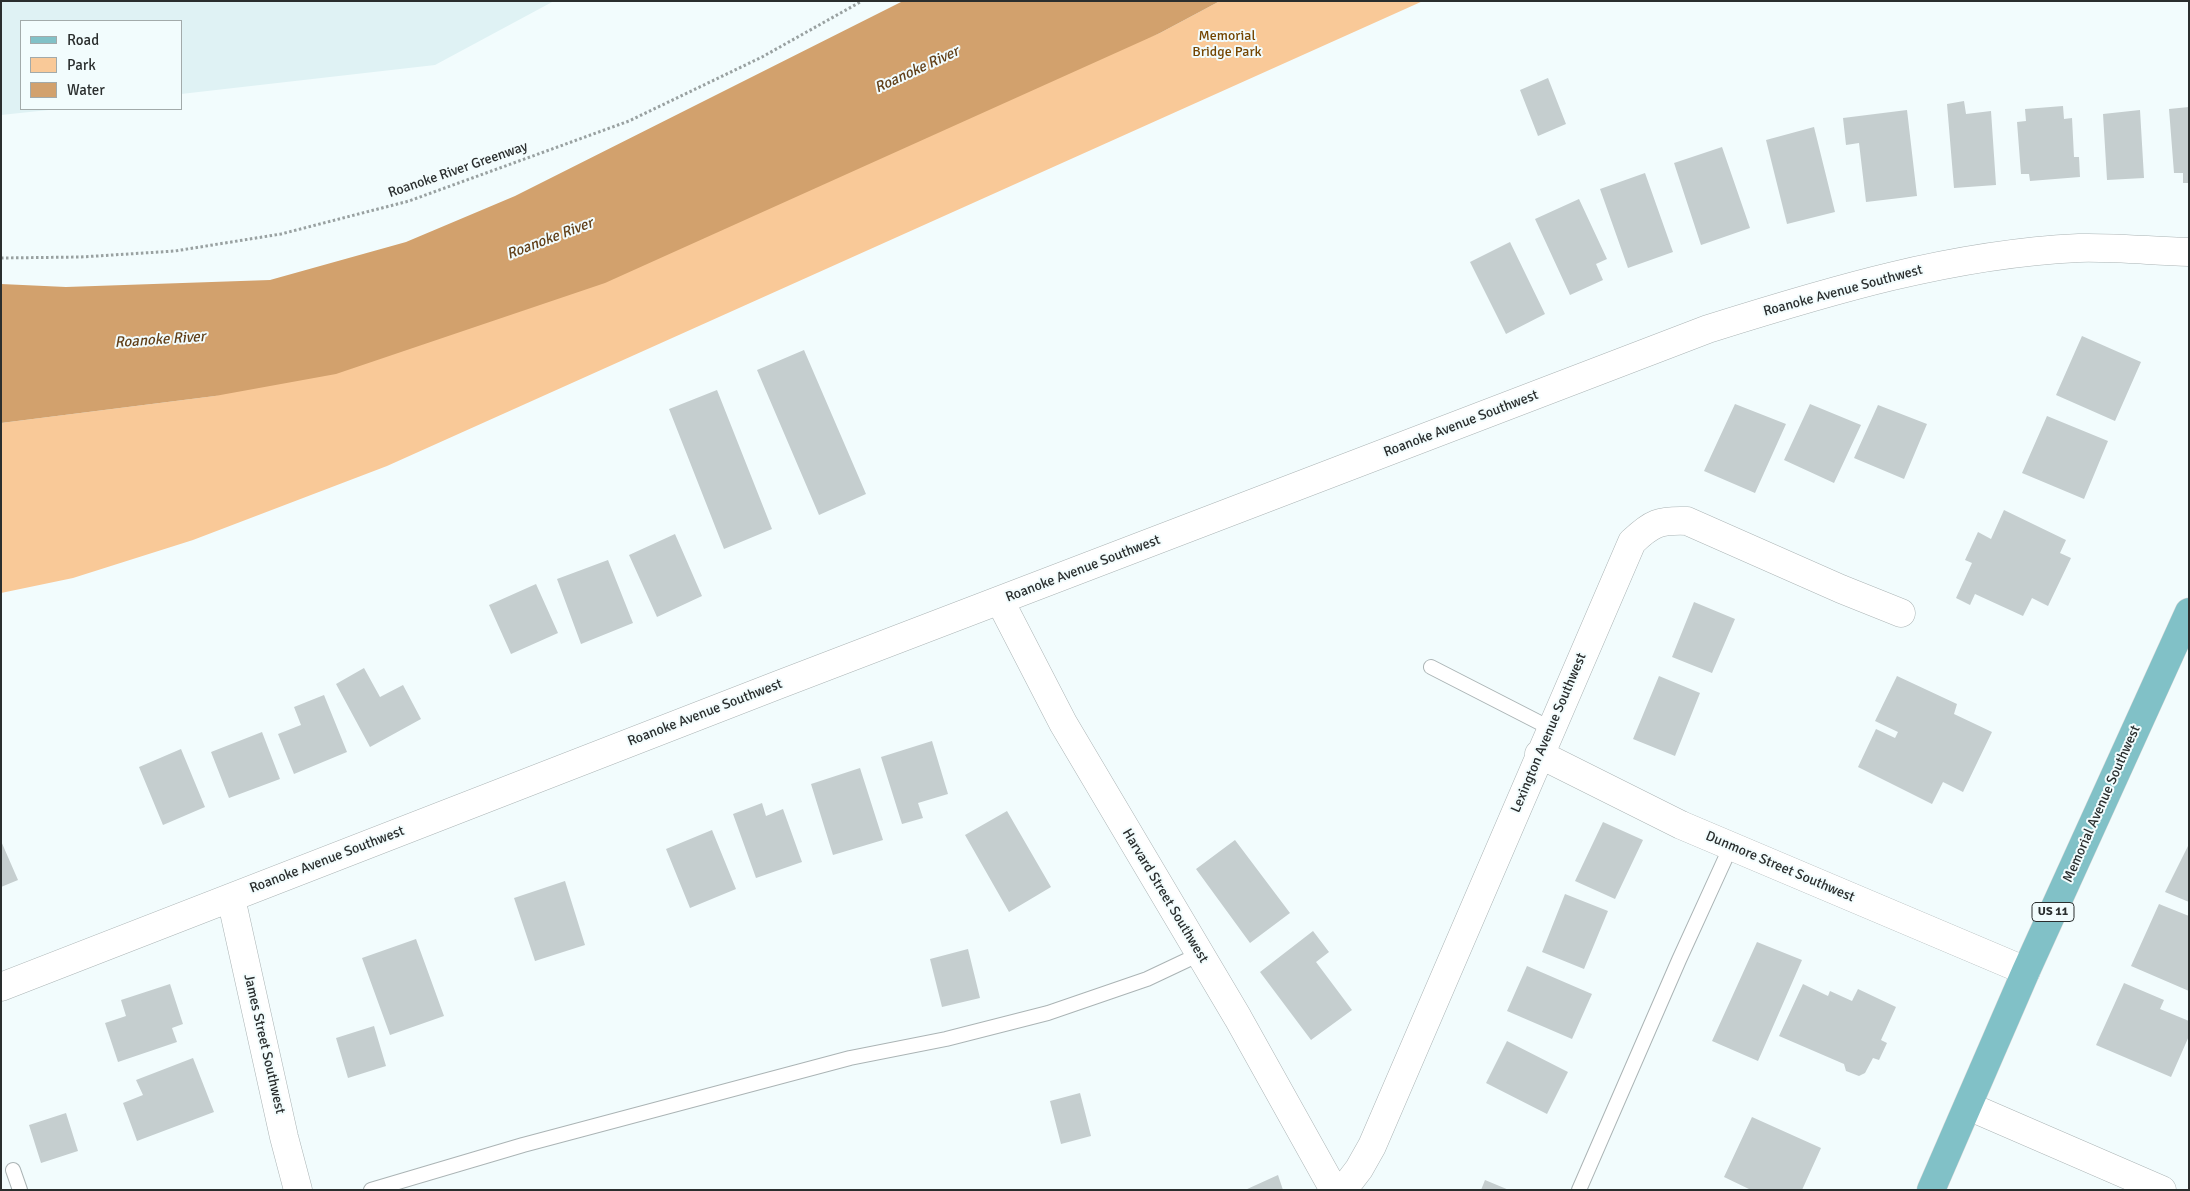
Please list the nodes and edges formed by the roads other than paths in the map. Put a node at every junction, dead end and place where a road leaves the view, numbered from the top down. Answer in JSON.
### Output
{"nodes":[{"id":1,"x":2189,"y":252,"type":"edge"},
{"id":2,"x":1000,"y":600,"type":"junction"},
{"id":3,"x":2189,"y":612,"type":"edge"},
{"id":4,"x":1901,"y":613,"type":"dead end"},
{"id":5,"x":2183,"y":641,"type":"edge"},
{"id":6,"x":1431,"y":667,"type":"dead end"},
{"id":7,"x":1550,"y":728,"type":"junction"},
{"id":8,"x":1539,"y":754,"type":"junction"},
{"id":9,"x":1731,"y":846,"type":"junction"},
{"id":10,"x":231,"y":898,"type":"junction"},
{"id":11,"x":1200,"y":954,"type":"junction"},
{"id":12,"x":2026,"y":971,"type":"junction"},
{"id":13,"x":1,"y":987,"type":"edge"},
{"id":14,"x":1968,"y":1106,"type":"junction"},
{"id":15,"x":13,"y":1170,"type":"dead end"},
{"id":16,"x":20,"y":1190,"type":"edge"},
{"id":17,"x":298,"y":1190,"type":"edge"},
{"id":18,"x":371,"y":1190,"type":"edge"},
{"id":19,"x":1334,"y":1190,"type":"edge"},
{"id":20,"x":1343,"y":1190,"type":"edge"},
{"id":21,"x":1579,"y":1190,"type":"edge"},
{"id":22,"x":1931,"y":1190,"type":"edge"},
{"id":23,"x":2162,"y":1190,"type":"edge"}],
"edges":[{"from":1,"to":2,"type":"street","name":"Roanoke Avenue Southwest"},
{"from":2,"to":10,"type":"street","name":"Roanoke Avenue Southwest"},
{"from":2,"to":11,"type":"street","name":"Harvard Street Southwest"},
{"from":3,"to":5,"type":"main road","name":"Memorial Avenue Southwest","number":"US 11"},
{"from":4,"to":7,"type":"street","name":"Lexington Avenue Southwest"},
{"from":5,"to":12,"type":"main road","name":"Memorial Avenue Southwest","number":"US 11"},
{"from":6,"to":7,"type":"lane"},
{"from":7,"to":8,"type":"street","name":"Lexington Avenue Southwest"},
{"from":8,"to":9,"type":"street","name":"Dunmore Street Southwest"},
{"from":8,"to":20,"type":"street","name":"Lexington Avenue Southwest"},
{"from":9,"to":12,"type":"street","name":"Dunmore Street Southwest"},
{"from":9,"to":21,"type":"lane"},
{"from":10,"to":13,"type":"street","name":"Roanoke Avenue Southwest"},
{"from":10,"to":17,"type":"street","name":"James Street Southwest"},
{"from":11,"to":18,"type":"lane"},
{"from":11,"to":19,"type":"street","name":"Harvard Street Southwest"},
{"from":12,"to":14,"type":"main road","name":"Memorial Avenue Southwest","number":"US 11"},
{"from":14,"to":22,"type":"main road","name":"Memorial Avenue Southwest","number":"US 11"},
{"from":14,"to":23,"type":"street"},
{"from":15,"to":16,"type":"lane"}]}
